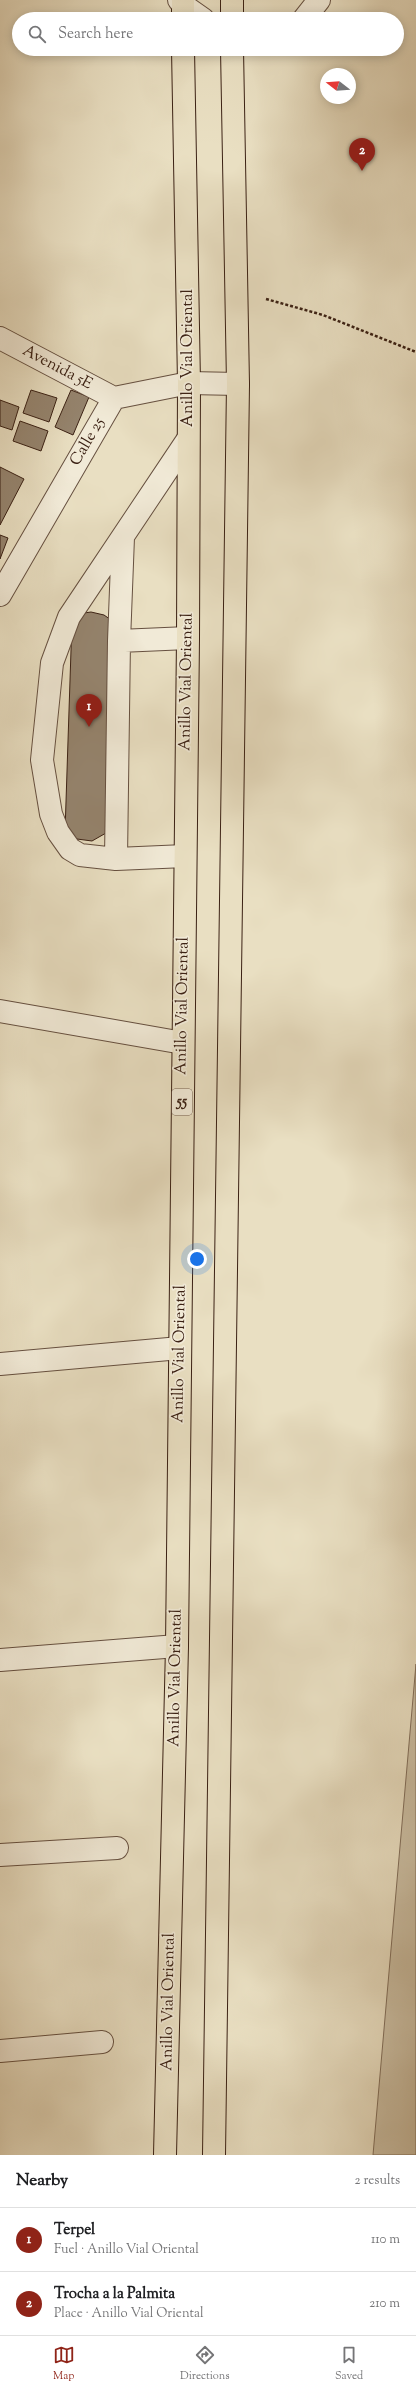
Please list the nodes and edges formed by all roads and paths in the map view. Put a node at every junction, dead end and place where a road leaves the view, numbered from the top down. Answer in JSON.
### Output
{"nodes":[{"id":1,"x":232,"y":0,"type":"edge"},
{"id":2,"x":319,"y":0,"type":"edge"},
{"id":3,"x":182,"y":6,"type":"edge"},
{"id":4,"x":192,"y":12,"type":"edge"},
{"id":5,"x":232,"y":12,"type":"edge"},
{"id":6,"x":310,"y":12,"type":"edge"},
{"id":7,"x":183,"y":56,"type":"edge"},
{"id":8,"x":232,"y":56,"type":"edge"},
{"id":9,"x":236,"y":290,"type":"junction"},
{"id":10,"x":0,"y":338,"type":"edge"},
{"id":11,"x":416,"y":352,"type":"edge"},
{"id":12,"x":189,"y":383,"type":"junction"},
{"id":13,"x":238,"y":384,"type":"junction"},
{"id":14,"x":114,"y":398,"type":"junction"},
{"id":15,"x":188,"y":439,"type":"junction"},
{"id":16,"x":122,"y":537,"type":"junction"},
{"id":17,"x":0,"y":595,"type":"edge"},
{"id":18,"x":188,"y":638,"type":"junction"},
{"id":19,"x":119,"y":641,"type":"junction"},
{"id":20,"x":185,"y":856,"type":"junction"},
{"id":21,"x":116,"y":859,"type":"junction"},
{"id":22,"x":0,"y":1011,"type":"edge"},
{"id":23,"x":183,"y":1043,"type":"junction"},
{"id":24,"x":180,"y":1348,"type":"junction"},
{"id":25,"x":0,"y":1364,"type":"edge"},
{"id":26,"x":177,"y":1646,"type":"junction"},
{"id":27,"x":0,"y":1660,"type":"edge"},
{"id":28,"x":117,"y":1848,"type":"dead end"},
{"id":29,"x":0,"y":1855,"type":"edge"},
{"id":30,"x":102,"y":2042,"type":"dead end"},
{"id":31,"x":0,"y":2051,"type":"edge"},
{"id":32,"x":165,"y":2155,"type":"edge"},
{"id":33,"x":214,"y":2155,"type":"edge"}],
"edges":[{"from":1,"to":5,"type":"highway"},
{"from":2,"to":6,"type":"street"},
{"from":3,"to":4,"type":"street"},
{"from":7,"to":12,"type":"highway","name":"Anillo Vial Oriental","number":"55"},
{"from":8,"to":9,"type":"highway"},
{"from":9,"to":11,"type":"path"},
{"from":9,"to":13,"type":"highway"},
{"from":10,"to":14,"type":"street","name":"Avenida 5E"},
{"from":12,"to":13,"type":"street"},
{"from":12,"to":14,"type":"street"},
{"from":12,"to":15,"type":"highway","name":"Anillo Vial Oriental","number":"55"},
{"from":13,"to":33,"type":"highway"},
{"from":14,"to":17,"type":"street","name":"Calle 25"},
{"from":15,"to":16,"type":"street"},
{"from":15,"to":18,"type":"highway","name":"Anillo Vial Oriental","number":"55"},
{"from":16,"to":19,"type":"street"},
{"from":16,"to":21,"type":"street"},
{"from":18,"to":19,"type":"street"},
{"from":18,"to":20,"type":"highway","name":"Anillo Vial Oriental","number":"55"},
{"from":19,"to":21,"type":"street"},
{"from":20,"to":21,"type":"street"},
{"from":20,"to":23,"type":"highway","name":"Anillo Vial Oriental","number":"55"},
{"from":22,"to":23,"type":"street"},
{"from":23,"to":24,"type":"highway","name":"Anillo Vial Oriental","number":"55"},
{"from":24,"to":25,"type":"street"},
{"from":24,"to":26,"type":"highway","name":"Anillo Vial Oriental","number":"55"},
{"from":26,"to":27,"type":"street"},
{"from":26,"to":32,"type":"highway","name":"Anillo Vial Oriental","number":"55"},
{"from":28,"to":29,"type":"street"},
{"from":30,"to":31,"type":"street"}]}
